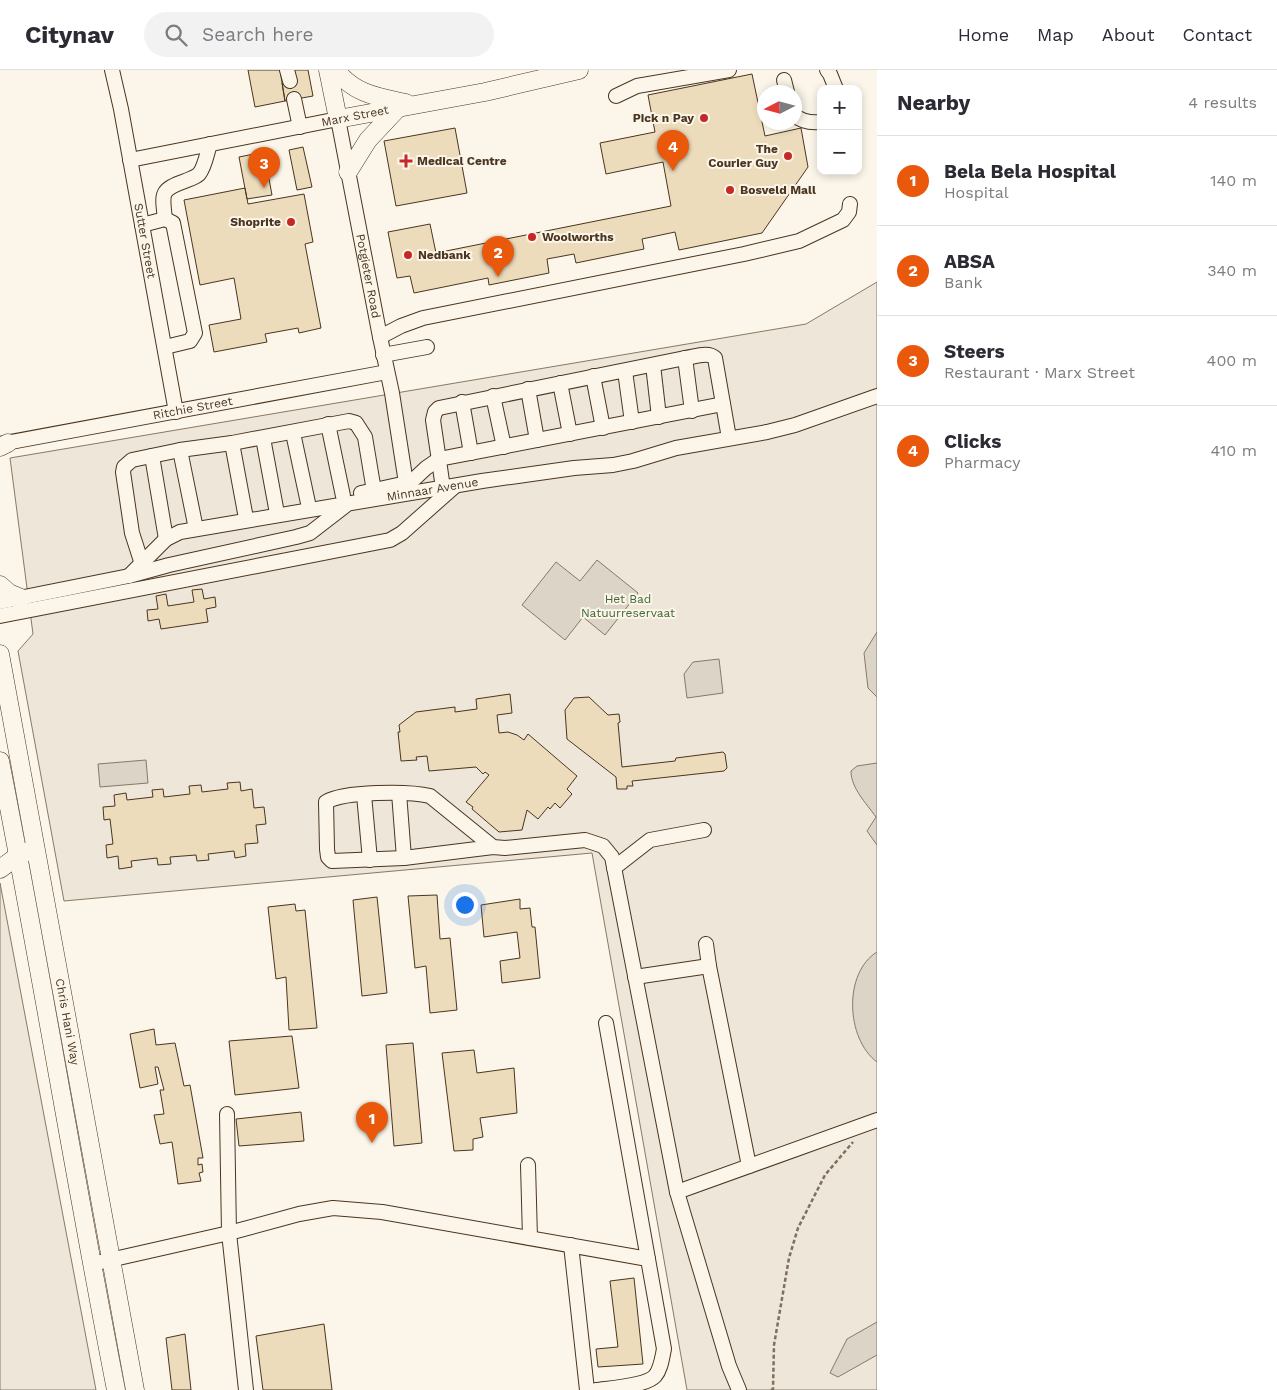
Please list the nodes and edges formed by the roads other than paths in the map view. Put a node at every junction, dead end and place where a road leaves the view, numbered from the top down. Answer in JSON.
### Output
{"nodes":[{"id":1,"x":112,"y":70,"type":"edge"},
{"id":2,"x":328,"y":70,"type":"edge"},
{"id":3,"x":336,"y":70,"type":"edge"},
{"id":4,"x":579,"y":70,"type":"edge"},
{"id":5,"x":730,"y":70,"type":"edge"},
{"id":6,"x":827,"y":70,"type":"edge"},
{"id":7,"x":834,"y":85,"type":"edge"},
{"id":8,"x":616,"y":96,"type":"dead end"},
{"id":9,"x":294,"y":99,"type":"dead end"},
{"id":10,"x":407,"y":107,"type":"junction"},
{"id":11,"x":338,"y":119,"type":"junction"},
{"id":12,"x":802,"y":120,"type":"edge"},
{"id":13,"x":817,"y":122,"type":"edge"},
{"id":14,"x":300,"y":127,"type":"junction"},
{"id":15,"x":210,"y":144,"type":"junction"},
{"id":16,"x":130,"y":160,"type":"junction"},
{"id":17,"x":348,"y":172,"type":"junction"},
{"id":18,"x":850,"y":204,"type":"dead end"},
{"id":19,"x":165,"y":219,"type":"junction"},
{"id":20,"x":142,"y":225,"type":"junction"},
{"id":21,"x":380,"y":337,"type":"junction"},
{"id":22,"x":427,"y":347,"type":"dead end"},
{"id":23,"x":165,"y":348,"type":"junction"},
{"id":24,"x":384,"y":355,"type":"junction"},
{"id":25,"x":685,"y":358,"type":"junction"},
{"id":26,"x":653,"y":365,"type":"junction"},
{"id":27,"x":625,"y":371,"type":"junction"},
{"id":28,"x":387,"y":372,"type":"junction"},
{"id":29,"x":593,"y":376,"type":"junction"},
{"id":30,"x":560,"y":383,"type":"junction"},
{"id":31,"x":528,"y":389,"type":"junction"},
{"id":32,"x":493,"y":396,"type":"junction"},
{"id":33,"x":877,"y":396,"type":"edge"},
{"id":34,"x":462,"y":402,"type":"junction"},
{"id":35,"x":724,"y":404,"type":"junction"},
{"id":36,"x":692,"y":411,"type":"junction"},
{"id":37,"x":176,"y":412,"type":"junction"},
{"id":38,"x":659,"y":417,"type":"junction"},
{"id":39,"x":632,"y":422,"type":"junction"},
{"id":40,"x":328,"y":424,"type":"junction"},
{"id":41,"x":603,"y":428,"type":"junction"},
{"id":42,"x":293,"y":433,"type":"junction"},
{"id":43,"x":570,"y":434,"type":"junction"},
{"id":44,"x":263,"y":438,"type":"junction"},
{"id":45,"x":730,"y":438,"type":"junction"},
{"id":46,"x":537,"y":440,"type":"junction"},
{"id":47,"x":232,"y":443,"type":"junction"},
{"id":48,"x":3,"y":445,"type":"edge"},
{"id":49,"x":504,"y":447,"type":"junction"},
{"id":50,"x":180,"y":450,"type":"junction"},
{"id":51,"x":471,"y":453,"type":"junction"},
{"id":52,"x":152,"y":456,"type":"junction"},
{"id":53,"x":439,"y":459,"type":"junction"},
{"id":54,"x":406,"y":483,"type":"junction"},
{"id":55,"x":449,"y":487,"type":"junction"},
{"id":56,"x":374,"y":490,"type":"junction"},
{"id":57,"x":345,"y":501,"type":"junction"},
{"id":58,"x":308,"y":503,"type":"junction"},
{"id":59,"x":276,"y":508,"type":"junction"},
{"id":60,"x":245,"y":514,"type":"junction"},
{"id":61,"x":196,"y":526,"type":"junction"},
{"id":62,"x":166,"y":539,"type":"junction"},
{"id":63,"x":142,"y":564,"type":"junction"},
{"id":64,"x":129,"y":576,"type":"junction"},
{"id":65,"x":0,"y":585,"type":"edge"},
{"id":66,"x":21,"y":598,"type":"junction"},
{"id":67,"x":0,"y":602,"type":"edge"},
{"id":68,"x":0,"y":616,"type":"edge"},
{"id":69,"x":0,"y":654,"type":"edge"},
{"id":70,"x":0,"y":761,"type":"edge"},
{"id":71,"x":399,"y":793,"type":"junction"},
{"id":72,"x":364,"y":795,"type":"junction"},
{"id":73,"x":704,"y":830,"type":"dead end"},
{"id":74,"x":35,"y":840,"type":"junction"},
{"id":75,"x":8,"y":841,"type":"edge"},
{"id":76,"x":493,"y":847,"type":"junction"},
{"id":77,"x":18,"y":855,"type":"junction"},
{"id":78,"x":404,"y":858,"type":"junction"},
{"id":79,"x":370,"y":860,"type":"junction"},
{"id":80,"x":614,"y":868,"type":"junction"},
{"id":81,"x":0,"y":869,"type":"edge"},
{"id":82,"x":706,"y":944,"type":"dead end"},
{"id":83,"x":709,"y":966,"type":"junction"},
{"id":84,"x":635,"y":977,"type":"junction"},
{"id":85,"x":64,"y":1002,"type":"junction"},
{"id":86,"x":45,"y":1006,"type":"junction"},
{"id":87,"x":606,"y":1023,"type":"dead end"},
{"id":88,"x":227,"y":1114,"type":"dead end"},
{"id":89,"x":877,"y":1120,"type":"edge"},
{"id":90,"x":528,"y":1165,"type":"dead end"},
{"id":91,"x":749,"y":1166,"type":"junction"},
{"id":92,"x":677,"y":1192,"type":"junction"},
{"id":93,"x":229,"y":1233,"type":"junction"},
{"id":94,"x":530,"y":1238,"type":"junction"},
{"id":95,"x":571,"y":1245,"type":"junction"},
{"id":96,"x":648,"y":1259,"type":"junction"},
{"id":97,"x":111,"y":1260,"type":"junction"},
{"id":98,"x":92,"y":1264,"type":"junction"},
{"id":99,"x":116,"y":1390,"type":"edge"},
{"id":100,"x":136,"y":1390,"type":"edge"},
{"id":101,"x":246,"y":1390,"type":"edge"},
{"id":102,"x":587,"y":1390,"type":"edge"},
{"id":103,"x":596,"y":1390,"type":"edge"},
{"id":104,"x":739,"y":1390,"type":"edge"}],
"edges":[{"from":1,"to":16,"type":"street","name":"Sutter Street"},
{"from":2,"to":11,"type":"main road","name":"Potgieter Road"},
{"from":3,"to":10,"type":"main road"},
{"from":4,"to":10,"type":"main road","name":"Marx Street"},
{"from":5,"to":8,"type":"street"},
{"from":6,"to":7,"type":"street"},
{"from":9,"to":14,"type":"street"},
{"from":10,"to":11,"type":"main road","name":"Marx Street"},
{"from":10,"to":17,"type":"main road"},
{"from":11,"to":14,"type":"street","name":"Marx Street"},
{"from":11,"to":17,"type":"street","name":"Potgieter Road"},
{"from":12,"to":13,"type":"street"},
{"from":14,"to":15,"type":"street","name":"Marx Street"},
{"from":15,"to":16,"type":"street","name":"Marx Street"},
{"from":15,"to":19,"type":"street"},
{"from":16,"to":20,"type":"street","name":"Sutter Street"},
{"from":17,"to":21,"type":"street","name":"Potgieter Road"},
{"from":18,"to":21,"type":"street"},
{"from":19,"to":20,"type":"street"},
{"from":19,"to":23,"type":"street"},
{"from":20,"to":23,"type":"street","name":"Sutter Street"},
{"from":21,"to":24,"type":"street","name":"Potgieter Road"},
{"from":22,"to":24,"type":"street"},
{"from":23,"to":37,"type":"street","name":"Sutter Street"},
{"from":24,"to":28,"type":"street","name":"Potgieter Road"},
{"from":25,"to":26,"type":"street"},
{"from":25,"to":35,"type":"street"},
{"from":25,"to":36,"type":"street"},
{"from":26,"to":27,"type":"street"},
{"from":26,"to":38,"type":"street"},
{"from":27,"to":29,"type":"street"},
{"from":27,"to":39,"type":"street"},
{"from":28,"to":37,"type":"street","name":"Ritchie Street"},
{"from":28,"to":54,"type":"street","name":"Potgieter Road"},
{"from":29,"to":30,"type":"street"},
{"from":29,"to":41,"type":"street"},
{"from":30,"to":31,"type":"street"},
{"from":30,"to":43,"type":"street"},
{"from":31,"to":32,"type":"street"},
{"from":31,"to":46,"type":"street"},
{"from":32,"to":34,"type":"street"},
{"from":32,"to":49,"type":"street"},
{"from":33,"to":45,"type":"street","name":"Minnaar Avenue"},
{"from":34,"to":51,"type":"street"},
{"from":34,"to":53,"type":"street"},
{"from":35,"to":36,"type":"street"},
{"from":35,"to":45,"type":"street"},
{"from":36,"to":38,"type":"street"},
{"from":37,"to":48,"type":"street","name":"Ritchie Street"},
{"from":38,"to":39,"type":"street"},
{"from":39,"to":41,"type":"street"},
{"from":40,"to":42,"type":"street"},
{"from":40,"to":56,"type":"street"},
{"from":40,"to":57,"type":"street"},
{"from":41,"to":43,"type":"street"},
{"from":42,"to":44,"type":"street"},
{"from":42,"to":58,"type":"street"},
{"from":43,"to":46,"type":"street"},
{"from":44,"to":47,"type":"street"},
{"from":44,"to":59,"type":"street"},
{"from":45,"to":55,"type":"street","name":"Minnaar Avenue"},
{"from":46,"to":49,"type":"street"},
{"from":47,"to":50,"type":"street"},
{"from":47,"to":60,"type":"street"},
{"from":49,"to":51,"type":"street"},
{"from":50,"to":52,"type":"street"},
{"from":50,"to":61,"type":"street"},
{"from":51,"to":53,"type":"street"},
{"from":52,"to":62,"type":"street"},
{"from":52,"to":63,"type":"street"},
{"from":53,"to":54,"type":"street"},
{"from":53,"to":55,"type":"street"},
{"from":54,"to":56,"type":"street"},
{"from":55,"to":57,"type":"street","name":"Minnaar Avenue"},
{"from":55,"to":68,"type":"street"},
{"from":56,"to":57,"type":"street"},
{"from":57,"to":58,"type":"street"},
{"from":57,"to":61,"type":"street","name":"Minnaar Avenue"},
{"from":57,"to":64,"type":"street"},
{"from":58,"to":59,"type":"street"},
{"from":59,"to":60,"type":"street"},
{"from":60,"to":61,"type":"street"},
{"from":61,"to":62,"type":"street","name":"Minnaar Avenue"},
{"from":62,"to":63,"type":"street","name":"Minnaar Avenue"},
{"from":63,"to":64,"type":"street","name":"Minnaar Avenue"},
{"from":64,"to":66,"type":"street"},
{"from":65,"to":66,"type":"main road"},
{"from":66,"to":67,"type":"street"},
{"from":69,"to":74,"type":"main road","name":"Chris Hani Way"},
{"from":70,"to":75,"type":"main road","name":"Chris Hani Way"},
{"from":71,"to":72,"type":"street"},
{"from":71,"to":76,"type":"street"},
{"from":71,"to":78,"type":"street"},
{"from":72,"to":79,"type":"street"},
{"from":72,"to":79,"type":"street"},
{"from":73,"to":80,"type":"street"},
{"from":74,"to":75,"type":"main road"},
{"from":74,"to":77,"type":"main road"},
{"from":74,"to":85,"type":"main road","name":"Chris Hani Way"},
{"from":75,"to":77,"type":"main road","name":"Chris Hani Way"},
{"from":76,"to":78,"type":"street"},
{"from":76,"to":80,"type":"street"},
{"from":77,"to":81,"type":"main road"},
{"from":77,"to":86,"type":"main road","name":"Chris Hani Way"},
{"from":78,"to":79,"type":"street"},
{"from":80,"to":84,"type":"street"},
{"from":82,"to":83,"type":"street"},
{"from":83,"to":84,"type":"street"},
{"from":83,"to":91,"type":"street"},
{"from":84,"to":92,"type":"street"},
{"from":85,"to":86,"type":"main road"},
{"from":85,"to":97,"type":"main road","name":"Chris Hani Way"},
{"from":86,"to":98,"type":"main road","name":"Chris Hani Way"},
{"from":87,"to":96,"type":"street"},
{"from":88,"to":93,"type":"street"},
{"from":89,"to":91,"type":"street"},
{"from":90,"to":94,"type":"street"},
{"from":91,"to":92,"type":"street"},
{"from":92,"to":104,"type":"street"},
{"from":93,"to":94,"type":"street"},
{"from":93,"to":97,"type":"street"},
{"from":93,"to":101,"type":"street"},
{"from":94,"to":95,"type":"street"},
{"from":95,"to":96,"type":"street"},
{"from":95,"to":102,"type":"street"},
{"from":96,"to":103,"type":"street"},
{"from":97,"to":98,"type":"street"},
{"from":97,"to":100,"type":"main road","name":"Chris Hani Way"},
{"from":98,"to":99,"type":"main road","name":"Chris Hani Way"}]}
